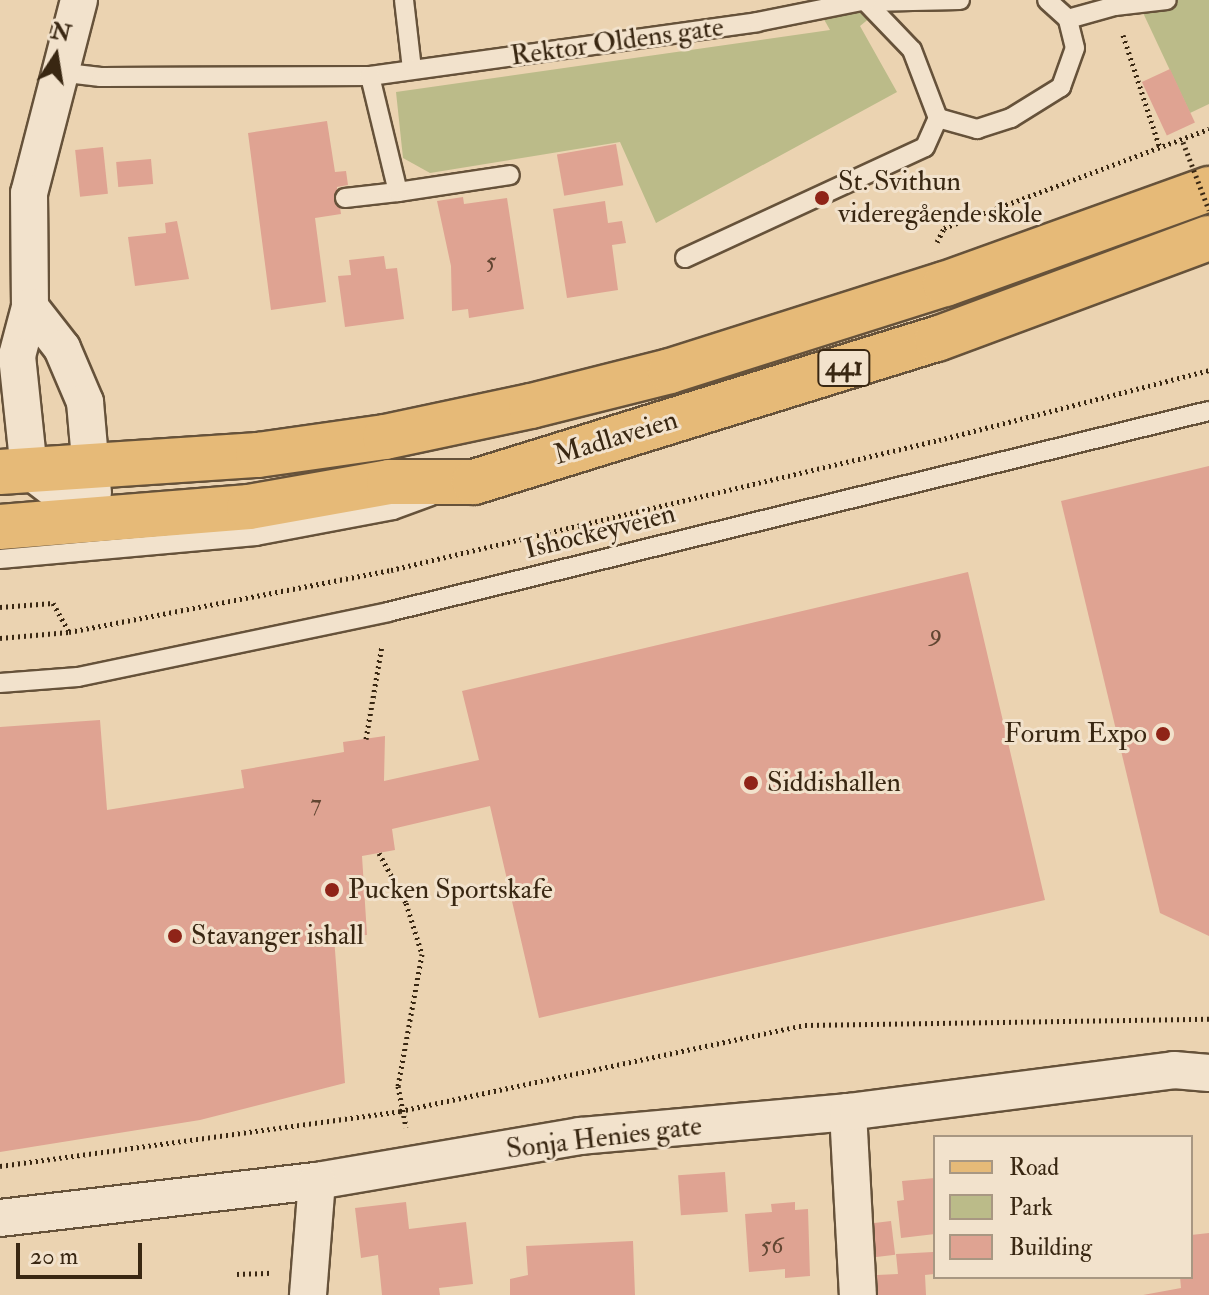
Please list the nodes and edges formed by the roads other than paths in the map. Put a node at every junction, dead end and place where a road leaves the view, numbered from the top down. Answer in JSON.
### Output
{"nodes":[{"id":1,"x":79,"y":0,"type":"edge"},
{"id":2,"x":404,"y":0,"type":"edge"},
{"id":3,"x":960,"y":0,"type":"edge"},
{"id":4,"x":1047,"y":0,"type":"edge"},
{"id":5,"x":1075,"y":0,"type":"edge"},
{"id":6,"x":1167,"y":0,"type":"edge"},
{"id":7,"x":866,"y":1,"type":"edge"},
{"id":8,"x":1068,"y":19,"type":"junction"},
{"id":9,"x":412,"y":69,"type":"junction"},
{"id":10,"x":58,"y":72,"type":"junction"},
{"id":11,"x":370,"y":76,"type":"junction"},
{"id":12,"x":938,"y":118,"type":"junction"},
{"id":13,"x":510,"y":175,"type":"dead end"},
{"id":14,"x":1209,"y":189,"type":"edge"},
{"id":15,"x":398,"y":192,"type":"junction"},
{"id":16,"x":345,"y":198,"type":"dead end"},
{"id":17,"x":1209,"y":238,"type":"edge"},
{"id":18,"x":685,"y":258,"type":"dead end"},
{"id":19,"x":30,"y":307,"type":"junction"},
{"id":20,"x":1209,"y":411,"type":"edge"},
{"id":21,"x":91,"y":468,"type":"junction"},
{"id":22,"x":14,"y":471,"type":"edge"},
{"id":23,"x":474,"y":482,"type":"junction"},
{"id":24,"x":97,"y":522,"type":"junction"},
{"id":25,"x":0,"y":527,"type":"edge"},
{"id":26,"x":0,"y":559,"type":"edge"},
{"id":27,"x":0,"y":683,"type":"edge"},
{"id":28,"x":1209,"y":1073,"type":"edge"},
{"id":29,"x":848,"y":1112,"type":"junction"},
{"id":30,"x":317,"y":1181,"type":"junction"},
{"id":31,"x":0,"y":1218,"type":"edge"},
{"id":32,"x":308,"y":1295,"type":"edge"},
{"id":33,"x":858,"y":1295,"type":"edge"}],
"edges":[{"from":1,"to":10,"type":"street"},
{"from":2,"to":9,"type":"lane"},
{"from":3,"to":7,"type":"lane","name":"Rektor Oldens gate"},
{"from":4,"to":8,"type":"lane"},
{"from":5,"to":8,"type":"lane"},
{"from":6,"to":8,"type":"lane"},
{"from":7,"to":9,"type":"lane","name":"Rektor Oldens gate"},
{"from":7,"to":12,"type":"lane"},
{"from":8,"to":12,"type":"lane"},
{"from":9,"to":11,"type":"lane","name":"Rektor Oldens gate"},
{"from":10,"to":11,"type":"lane","name":"Rektor Oldens gate"},
{"from":10,"to":19,"type":"street"},
{"from":11,"to":15,"type":"lane"},
{"from":12,"to":18,"type":"lane"},
{"from":13,"to":15,"type":"lane"},
{"from":14,"to":21,"type":"main road","name":"Madlaveien","number":"441"},
{"from":15,"to":16,"type":"lane"},
{"from":17,"to":23,"type":"main road","name":"Madlaveien","number":"441"},
{"from":19,"to":21,"type":"street"},
{"from":19,"to":22,"type":"street"},
{"from":20,"to":27,"type":"lane","name":"Ishockeyveien"},
{"from":21,"to":22,"type":"main road","name":"Madlaveien","number":"441"},
{"from":21,"to":24,"type":"street"},
{"from":22,"to":24,"type":"street"},
{"from":23,"to":24,"type":"main road","name":"Madlaveien","number":"441"},
{"from":23,"to":26,"type":"lane"},
{"from":24,"to":25,"type":"main road","name":"Madlaveien","number":"441"},
{"from":28,"to":29,"type":"street","name":"Sonja Henies gate"},
{"from":29,"to":30,"type":"street","name":"Sonja Henies gate"},
{"from":29,"to":33,"type":"street"},
{"from":30,"to":31,"type":"street","name":"Sonja Henies gate"},
{"from":30,"to":32,"type":"street"}]}
